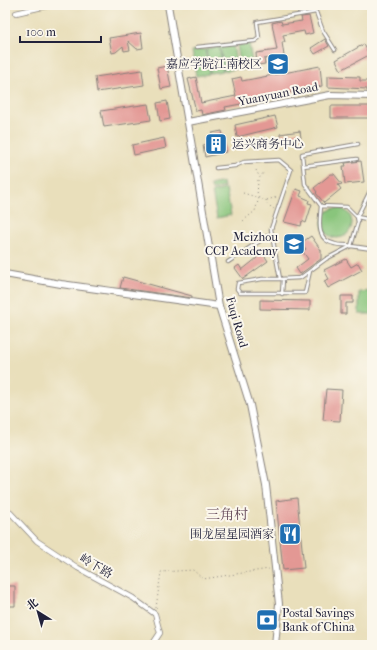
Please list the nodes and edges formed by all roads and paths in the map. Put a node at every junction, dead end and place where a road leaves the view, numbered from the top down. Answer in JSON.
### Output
{"nodes":[{"id":1,"x":51,"y":5,"type":"edge"},
{"id":2,"x":168,"y":5,"type":"edge"},
{"id":3,"x":16,"y":13,"type":"dead end"},
{"id":4,"x":197,"y":46,"type":"dead end"},
{"id":5,"x":335,"y":50,"type":"dead end"},
{"id":6,"x":372,"y":96,"type":"edge"},
{"id":7,"x":188,"y":122,"type":"junction"},
{"id":8,"x":358,"y":144,"type":"dead end"},
{"id":9,"x":357,"y":159,"type":"dead end"},
{"id":10,"x":303,"y":166,"type":"junction"},
{"id":11,"x":216,"y":168,"type":"dead end"},
{"id":12,"x":256,"y":170,"type":"dead end"},
{"id":13,"x":264,"y":172,"type":"dead end"},
{"id":14,"x":260,"y":176,"type":"junction"},
{"id":15,"x":372,"y":187,"type":"edge"},
{"id":16,"x":243,"y":193,"type":"dead end"},
{"id":17,"x":280,"y":197,"type":"dead end"},
{"id":18,"x":258,"y":198,"type":"junction"},
{"id":19,"x":266,"y":200,"type":"junction"},
{"id":20,"x":321,"y":206,"type":"junction"},
{"id":21,"x":274,"y":209,"type":"dead end"},
{"id":22,"x":357,"y":217,"type":"junction"},
{"id":23,"x":372,"y":220,"type":"edge"},
{"id":24,"x":243,"y":221,"type":"dead end"},
{"id":25,"x":272,"y":233,"type":"junction"},
{"id":26,"x":351,"y":246,"type":"junction"},
{"id":27,"x":372,"y":249,"type":"edge"},
{"id":28,"x":228,"y":262,"type":"dead end"},
{"id":29,"x":310,"y":271,"type":"junction"},
{"id":30,"x":5,"y":274,"type":"edge"},
{"id":31,"x":282,"y":279,"type":"junction"},
{"id":32,"x":282,"y":294,"type":"junction"},
{"id":33,"x":220,"y":306,"type":"junction"},
{"id":34,"x":5,"y":507,"type":"edge"},
{"id":35,"x":276,"y":568,"type":"junction"},
{"id":36,"x":155,"y":614,"type":"junction"},
{"id":37,"x":152,"y":645,"type":"edge"},
{"id":38,"x":276,"y":645,"type":"edge"}],
"edges":[{"from":1,"to":3,"type":"street"},
{"from":2,"to":7,"type":"street","name":"Fuqi Road"},
{"from":4,"to":5,"type":"lane"},
{"from":6,"to":7,"type":"street","name":"Yuanyuan Road"},
{"from":7,"to":33,"type":"street","name":"Fuqi Road"},
{"from":8,"to":10,"type":"lane"},
{"from":9,"to":10,"type":"lane"},
{"from":10,"to":20,"type":"lane"},
{"from":11,"to":25,"type":"lane"},
{"from":12,"to":14,"type":"path"},
{"from":13,"to":14,"type":"path"},
{"from":14,"to":18,"type":"path"},
{"from":15,"to":22,"type":"lane"},
{"from":16,"to":18,"type":"path"},
{"from":17,"to":19,"type":"path"},
{"from":18,"to":19,"type":"path"},
{"from":18,"to":24,"type":"path"},
{"from":19,"to":21,"type":"path"},
{"from":20,"to":22,"type":"lane"},
{"from":20,"to":26,"type":"lane"},
{"from":22,"to":23,"type":"lane"},
{"from":22,"to":26,"type":"lane"},
{"from":25,"to":28,"type":"lane"},
{"from":25,"to":31,"type":"lane"},
{"from":26,"to":27,"type":"lane"},
{"from":26,"to":29,"type":"lane"},
{"from":29,"to":31,"type":"lane"},
{"from":29,"to":32,"type":"lane"},
{"from":30,"to":33,"type":"street"},
{"from":31,"to":32,"type":"lane"},
{"from":31,"to":32,"type":"lane"},
{"from":33,"to":35,"type":"street","name":"Fuqi Road"},
{"from":34,"to":36,"type":"street","name":"岭下路"},
{"from":35,"to":36,"type":"path"},
{"from":35,"to":38,"type":"street","name":"Fuqi Road"},
{"from":36,"to":37,"type":"street"}]}
